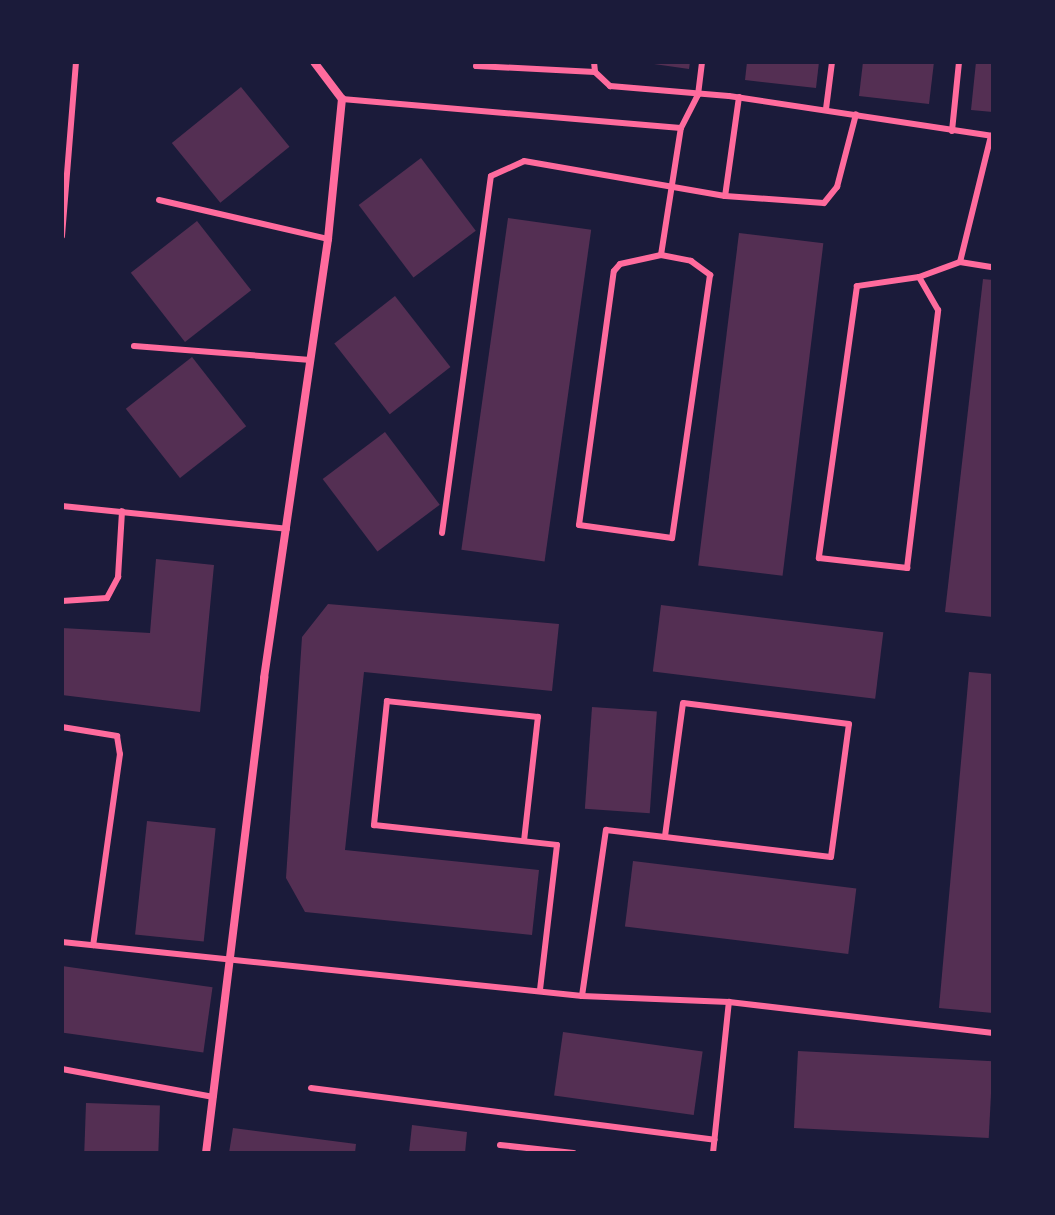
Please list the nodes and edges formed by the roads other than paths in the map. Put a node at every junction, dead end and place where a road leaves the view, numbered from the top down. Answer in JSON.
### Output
{"nodes":[{"id":1,"x":76,"y":62,"type":"edge"},
{"id":2,"x":314,"y":62,"type":"edge"},
{"id":3,"x":594,"y":62,"type":"edge"},
{"id":4,"x":702,"y":62,"type":"edge"},
{"id":5,"x":832,"y":62,"type":"edge"},
{"id":6,"x":959,"y":62,"type":"edge"},
{"id":7,"x":476,"y":66,"type":"dead end"},
{"id":8,"x":595,"y":72,"type":"junction"},
{"id":9,"x":698,"y":95,"type":"junction"},
{"id":10,"x":739,"y":97,"type":"junction"},
{"id":11,"x":342,"y":99,"type":"junction"},
{"id":12,"x":826,"y":109,"type":"junction"},
{"id":13,"x":856,"y":114,"type":"junction"},
{"id":14,"x":681,"y":128,"type":"junction"},
{"id":15,"x":952,"y":131,"type":"junction"},
{"id":16,"x":992,"y":136,"type":"edge"},
{"id":17,"x":669,"y":188,"type":"junction"},
{"id":18,"x":725,"y":196,"type":"junction"},
{"id":19,"x":159,"y":200,"type":"dead end"},
{"id":20,"x":62,"y":236,"type":"edge"},
{"id":21,"x":328,"y":239,"type":"junction"},
{"id":22,"x":661,"y":255,"type":"junction"},
{"id":23,"x":960,"y":262,"type":"junction"},
{"id":24,"x":993,"y":267,"type":"edge"},
{"id":25,"x":919,"y":277,"type":"junction"},
{"id":26,"x":134,"y":346,"type":"dead end"},
{"id":27,"x":310,"y":360,"type":"junction"},
{"id":28,"x":62,"y":506,"type":"edge"},
{"id":29,"x":122,"y":511,"type":"junction"},
{"id":30,"x":287,"y":529,"type":"junction"},
{"id":31,"x":442,"y":533,"type":"dead end"},
{"id":32,"x":62,"y":601,"type":"edge"},
{"id":33,"x":62,"y":727,"type":"edge"},
{"id":34,"x":665,"y":837,"type":"junction"},
{"id":35,"x":524,"y":841,"type":"junction"},
{"id":36,"x":62,"y":942,"type":"edge"},
{"id":37,"x":93,"y":945,"type":"junction"},
{"id":38,"x":232,"y":963,"type":"junction"},
{"id":39,"x":540,"y":990,"type":"junction"},
{"id":40,"x":582,"y":996,"type":"junction"},
{"id":41,"x":729,"y":1002,"type":"junction"},
{"id":42,"x":993,"y":1033,"type":"edge"},
{"id":43,"x":62,"y":1069,"type":"edge"},
{"id":44,"x":311,"y":1088,"type":"dead end"},
{"id":45,"x":213,"y":1097,"type":"junction"},
{"id":46,"x":715,"y":1140,"type":"junction"},
{"id":47,"x":500,"y":1145,"type":"dead end"},
{"id":48,"x":206,"y":1153,"type":"edge"},
{"id":49,"x":574,"y":1153,"type":"edge"},
{"id":50,"x":713,"y":1153,"type":"edge"}],
"edges":[{"from":1,"to":20,"type":"lane"},
{"from":2,"to":11,"type":"street"},
{"from":3,"to":8,"type":"lane"},
{"from":4,"to":9,"type":"lane"},
{"from":5,"to":12,"type":"lane"},
{"from":6,"to":15,"type":"lane"},
{"from":7,"to":8,"type":"lane"},
{"from":8,"to":9,"type":"lane"},
{"from":9,"to":10,"type":"lane"},
{"from":9,"to":14,"type":"lane"},
{"from":10,"to":12,"type":"lane"},
{"from":10,"to":18,"type":"lane"},
{"from":11,"to":14,"type":"lane"},
{"from":11,"to":21,"type":"street"},
{"from":12,"to":13,"type":"lane"},
{"from":13,"to":15,"type":"lane"},
{"from":13,"to":18,"type":"lane"},
{"from":14,"to":17,"type":"lane"},
{"from":15,"to":16,"type":"lane"},
{"from":16,"to":23,"type":"lane"},
{"from":17,"to":18,"type":"lane"},
{"from":17,"to":22,"type":"lane"},
{"from":17,"to":31,"type":"lane"},
{"from":19,"to":21,"type":"lane"},
{"from":21,"to":27,"type":"street"},
{"from":22,"to":22,"type":"lane"},
{"from":23,"to":24,"type":"lane"},
{"from":23,"to":25,"type":"lane"},
{"from":25,"to":25,"type":"lane"},
{"from":26,"to":27,"type":"lane"},
{"from":27,"to":30,"type":"street"},
{"from":28,"to":29,"type":"lane"},
{"from":29,"to":30,"type":"lane"},
{"from":29,"to":32,"type":"lane"},
{"from":30,"to":38,"type":"street"},
{"from":33,"to":37,"type":"lane"},
{"from":34,"to":34,"type":"lane"},
{"from":34,"to":40,"type":"lane"},
{"from":35,"to":35,"type":"lane"},
{"from":35,"to":39,"type":"lane"},
{"from":36,"to":37,"type":"lane"},
{"from":37,"to":38,"type":"lane"},
{"from":38,"to":39,"type":"lane"},
{"from":38,"to":45,"type":"street"},
{"from":39,"to":40,"type":"lane"},
{"from":40,"to":41,"type":"lane"},
{"from":41,"to":42,"type":"lane"},
{"from":41,"to":46,"type":"lane"},
{"from":43,"to":45,"type":"lane"},
{"from":44,"to":46,"type":"lane"},
{"from":45,"to":48,"type":"street"},
{"from":46,"to":50,"type":"lane"},
{"from":47,"to":49,"type":"lane"}]}
